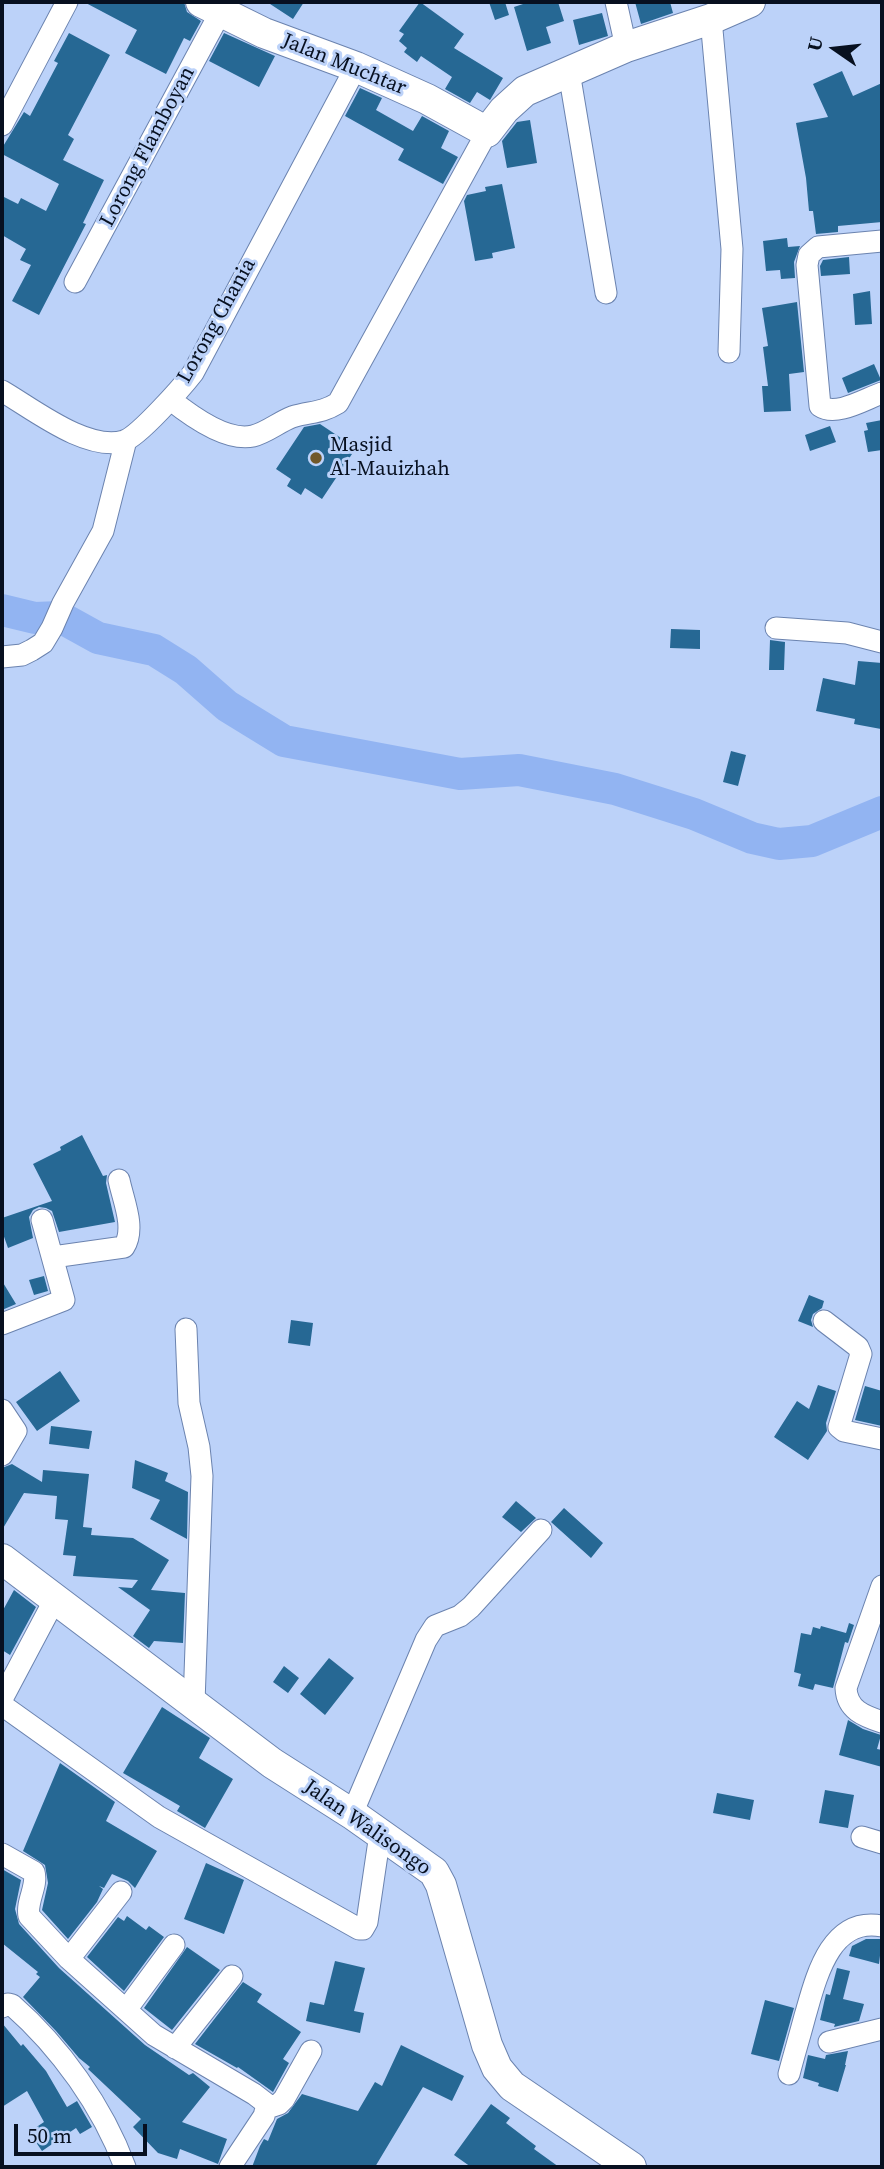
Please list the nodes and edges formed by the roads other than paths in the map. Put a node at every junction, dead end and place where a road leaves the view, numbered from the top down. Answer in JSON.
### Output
{"nodes":[{"id":1,"x":67,"y":2,"type":"edge"},
{"id":2,"x":615,"y":2,"type":"edge"},
{"id":3,"x":750,"y":2,"type":"edge"},
{"id":4,"x":216,"y":5,"type":"edge"},
{"id":5,"x":711,"y":19,"type":"junction"},
{"id":6,"x":626,"y":47,"type":"junction"},
{"id":7,"x":356,"y":67,"type":"junction"},
{"id":8,"x":569,"y":72,"type":"junction"},
{"id":9,"x":2,"y":125,"type":"edge"},
{"id":10,"x":486,"y":132,"type":"junction"},
{"id":11,"x":882,"y":241,"type":"edge"},
{"id":12,"x":75,"y":282,"type":"dead end"},
{"id":13,"x":606,"y":293,"type":"dead end"},
{"id":14,"x":729,"y":352,"type":"dead end"},
{"id":15,"x":2,"y":391,"type":"edge"},
{"id":16,"x":882,"y":393,"type":"edge"},
{"id":17,"x":171,"y":400,"type":"junction"},
{"id":18,"x":126,"y":440,"type":"junction"},
{"id":19,"x":776,"y":628,"type":"dead end"},
{"id":20,"x":882,"y":642,"type":"edge"},
{"id":21,"x":2,"y":657,"type":"edge"},
{"id":22,"x":119,"y":1180,"type":"dead end"},
{"id":23,"x":42,"y":1220,"type":"dead end"},
{"id":24,"x":53,"y":1257,"type":"junction"},
{"id":25,"x":824,"y":1321,"type":"dead end"},
{"id":26,"x":2,"y":1324,"type":"edge"},
{"id":27,"x":186,"y":1329,"type":"dead end"},
{"id":28,"x":2,"y":1410,"type":"edge"},
{"id":29,"x":882,"y":1440,"type":"edge"},
{"id":30,"x":2,"y":1455,"type":"edge"},
{"id":31,"x":541,"y":1530,"type":"dead end"},
{"id":32,"x":2,"y":1559,"type":"edge"},
{"id":33,"x":882,"y":1586,"type":"edge"},
{"id":34,"x":55,"y":1599,"type":"junction"},
{"id":35,"x":2,"y":1699,"type":"edge"},
{"id":36,"x":194,"y":1703,"type":"junction"},
{"id":37,"x":2,"y":1705,"type":"edge"},
{"id":38,"x":882,"y":1722,"type":"edge"},
{"id":39,"x":352,"y":1814,"type":"junction"},
{"id":40,"x":380,"y":1834,"type":"junction"},
{"id":41,"x":2,"y":1854,"type":"edge"},
{"id":42,"x":121,"y":1892,"type":"dead end"},
{"id":43,"x":882,"y":1926,"type":"edge"},
{"id":44,"x":174,"y":1945,"type":"dead end"},
{"id":45,"x":69,"y":1959,"type":"junction"},
{"id":46,"x":232,"y":1976,"type":"dead end"},
{"id":47,"x":2,"y":2007,"type":"edge"},
{"id":48,"x":126,"y":2010,"type":"junction"},
{"id":49,"x":882,"y":2029,"type":"edge"},
{"id":50,"x":829,"y":2042,"type":"dead end"},
{"id":51,"x":175,"y":2048,"type":"junction"},
{"id":52,"x":311,"y":2050,"type":"dead end"},
{"id":53,"x":789,"y":2074,"type":"dead end"},
{"id":54,"x":267,"y":2108,"type":"junction"},
{"id":55,"x":125,"y":2167,"type":"edge"},
{"id":56,"x":230,"y":2167,"type":"edge"},
{"id":57,"x":631,"y":2167,"type":"edge"}],
"edges":[{"from":1,"to":9,"type":"street"},
{"from":2,"to":6,"type":"street"},
{"from":3,"to":5,"type":"street"},
{"from":4,"to":7,"type":"street","name":"Jalan Muchtar"},
{"from":4,"to":12,"type":"street","name":"Lorong Flamboyan"},
{"from":5,"to":6,"type":"street"},
{"from":5,"to":14,"type":"street"},
{"from":6,"to":8,"type":"street"},
{"from":7,"to":10,"type":"street","name":"Jalan Muchtar"},
{"from":7,"to":17,"type":"street","name":"Lorong Chania"},
{"from":8,"to":10,"type":"street"},
{"from":8,"to":13,"type":"street"},
{"from":10,"to":17,"type":"street"},
{"from":11,"to":16,"type":"street"},
{"from":15,"to":18,"type":"street"},
{"from":17,"to":18,"type":"street","name":"Lorong Chania"},
{"from":18,"to":21,"type":"street"},
{"from":19,"to":20,"type":"street"},
{"from":22,"to":24,"type":"street"},
{"from":23,"to":24,"type":"street"},
{"from":24,"to":26,"type":"street"},
{"from":25,"to":29,"type":"street"},
{"from":27,"to":36,"type":"street"},
{"from":28,"to":30,"type":"street"},
{"from":31,"to":39,"type":"street"},
{"from":32,"to":34,"type":"street","name":"Jalan Walisongo"},
{"from":33,"to":38,"type":"street"},
{"from":34,"to":35,"type":"street"},
{"from":34,"to":36,"type":"street","name":"Jalan Walisongo"},
{"from":36,"to":39,"type":"street","name":"Jalan Walisongo"},
{"from":37,"to":40,"type":"street"},
{"from":39,"to":40,"type":"street","name":"Jalan Walisongo"},
{"from":40,"to":57,"type":"street","name":"Jalan Walisongo"},
{"from":41,"to":45,"type":"street"},
{"from":42,"to":45,"type":"street"},
{"from":43,"to":53,"type":"street"},
{"from":44,"to":48,"type":"street"},
{"from":45,"to":48,"type":"street"},
{"from":46,"to":51,"type":"street"},
{"from":47,"to":55,"type":"street"},
{"from":48,"to":51,"type":"street"},
{"from":49,"to":50,"type":"street"},
{"from":51,"to":54,"type":"street"},
{"from":52,"to":54,"type":"street"},
{"from":54,"to":56,"type":"street"}]}
